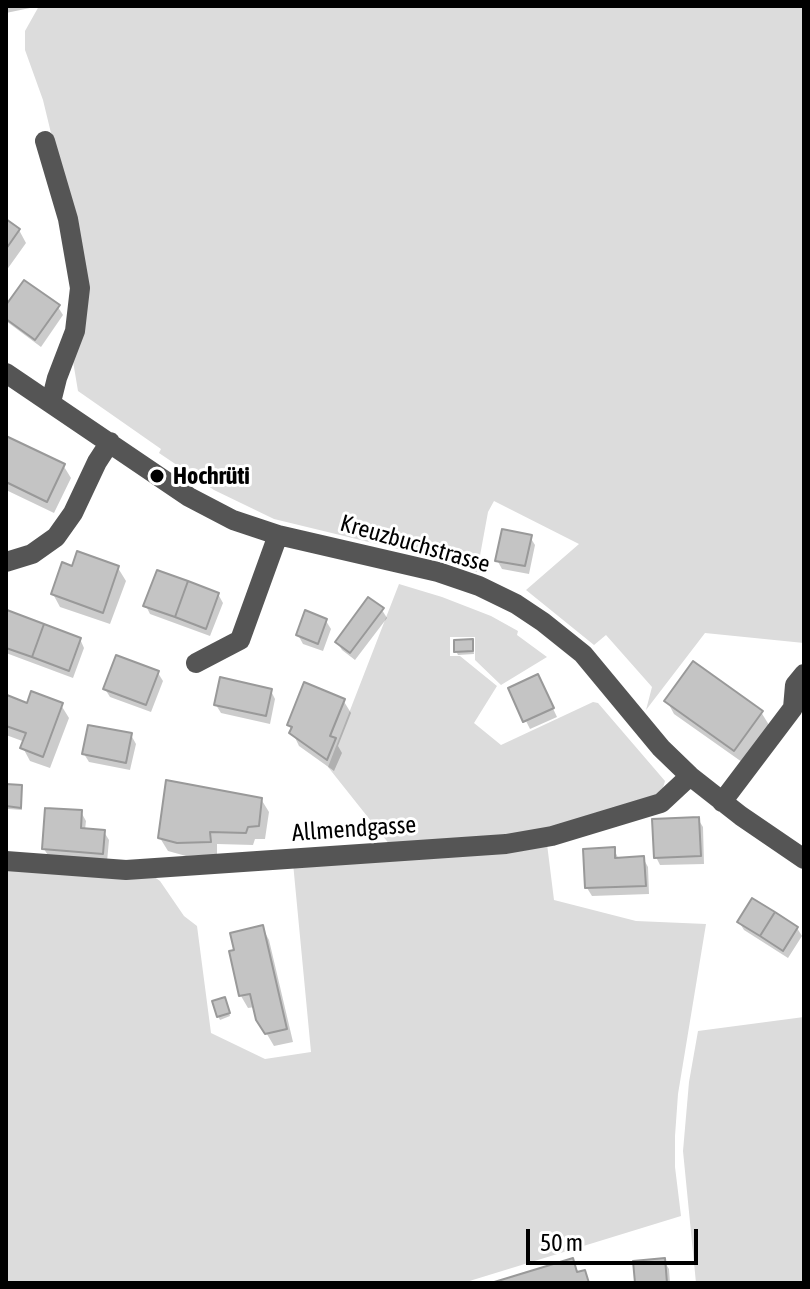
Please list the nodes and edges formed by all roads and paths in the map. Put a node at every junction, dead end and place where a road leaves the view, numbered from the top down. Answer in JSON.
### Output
{"nodes":[{"id":1,"x":45,"y":141,"type":"dead end"},
{"id":2,"x":6,"y":373,"type":"edge"},
{"id":3,"x":51,"y":402,"type":"junction"},
{"id":4,"x":110,"y":442,"type":"junction"},
{"id":5,"x":278,"y":535,"type":"junction"},
{"id":6,"x":6,"y":562,"type":"edge"},
{"id":7,"x":196,"y":663,"type":"dead end"},
{"id":8,"x":804,"y":674,"type":"edge"},
{"id":9,"x":690,"y":776,"type":"junction"},
{"id":10,"x":722,"y":802,"type":"junction"},
{"id":11,"x":804,"y":859,"type":"edge"},
{"id":12,"x":6,"y":861,"type":"edge"}],
"edges":[{"from":1,"to":3,"type":"street"},
{"from":2,"to":3,"type":"street","name":"Kreuzbuchstrasse"},
{"from":3,"to":4,"type":"street","name":"Kreuzbuchstrasse"},
{"from":4,"to":5,"type":"street","name":"Kreuzbuchstrasse"},
{"from":4,"to":6,"type":"street"},
{"from":5,"to":7,"type":"street"},
{"from":5,"to":9,"type":"street","name":"Kreuzbuchstrasse"},
{"from":8,"to":10,"type":"street"},
{"from":9,"to":10,"type":"street","name":"Kreuzbuchstrasse"},
{"from":9,"to":12,"type":"street","name":"Allmendgasse"},
{"from":10,"to":11,"type":"street","name":"Kreuzbuchstrasse"}]}
